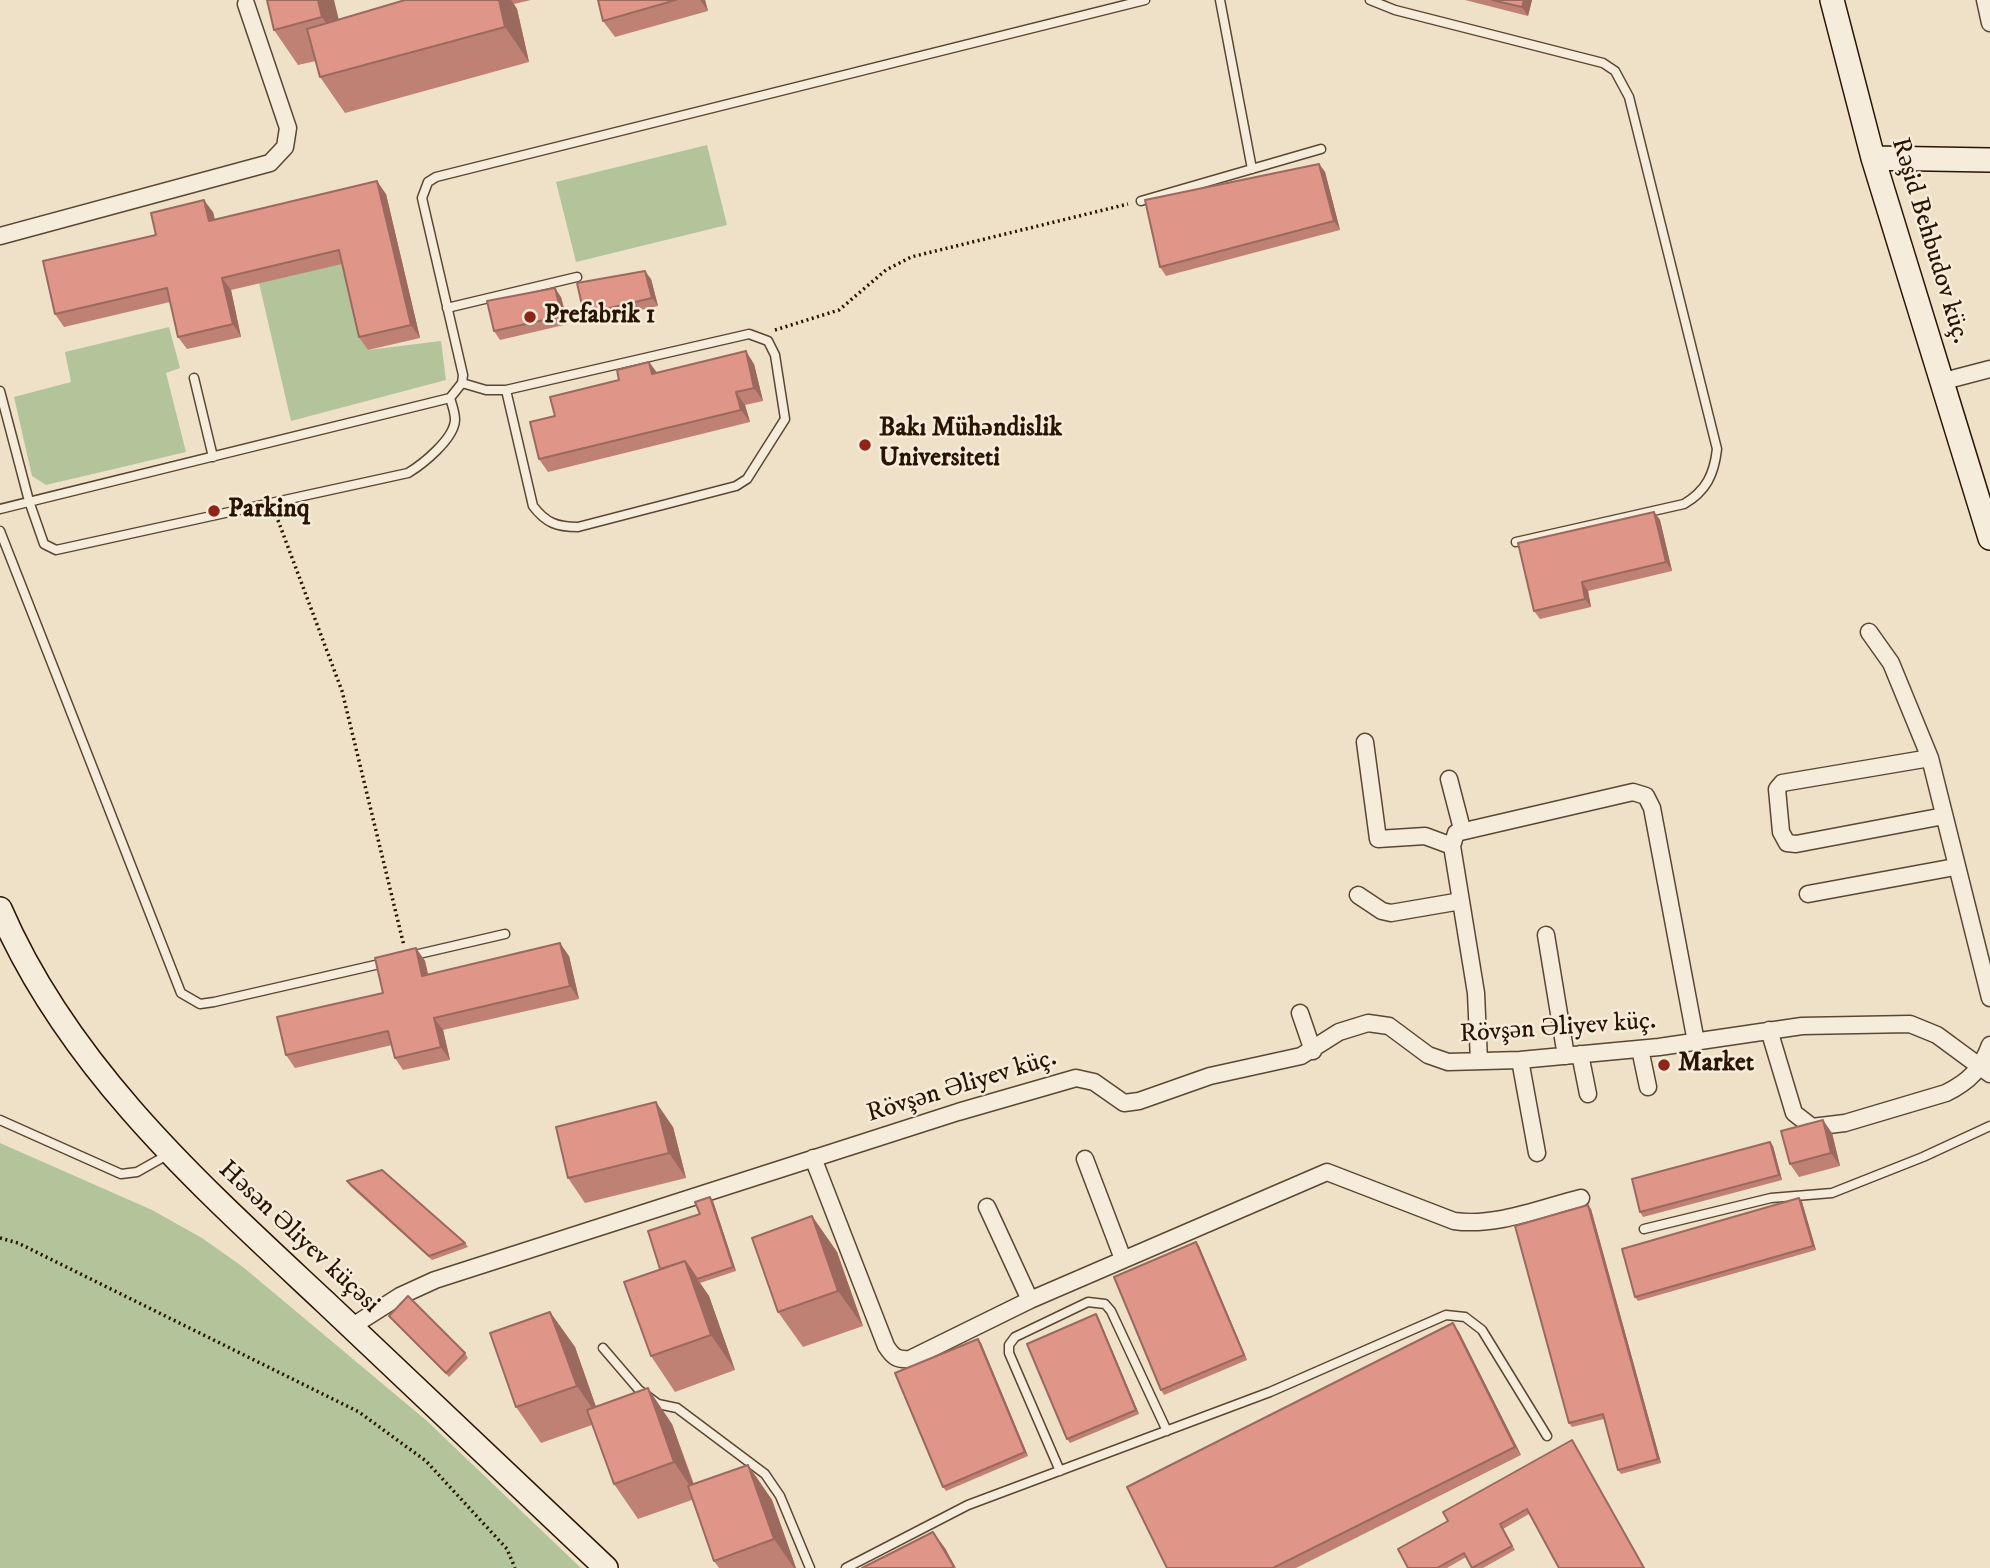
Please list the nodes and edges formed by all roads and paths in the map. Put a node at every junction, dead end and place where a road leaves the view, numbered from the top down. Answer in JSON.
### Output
{"nodes":[{"id":1,"x":1145,"y":0,"type":"edge"},
{"id":2,"x":1220,"y":0,"type":"edge"},
{"id":3,"x":1370,"y":0,"type":"edge"},
{"id":4,"x":1832,"y":0,"type":"edge"},
{"id":5,"x":1985,"y":0,"type":"edge"},
{"id":6,"x":246,"y":4,"type":"dead end"},
{"id":7,"x":1990,"y":23,"type":"edge"},
{"id":8,"x":1321,"y":149,"type":"dead end"},
{"id":9,"x":1873,"y":158,"type":"junction"},
{"id":10,"x":1990,"y":160,"type":"edge"},
{"id":11,"x":1252,"y":169,"type":"junction"},
{"id":12,"x":1142,"y":201,"type":"joint"},
{"id":13,"x":0,"y":236,"type":"edge"},
{"id":14,"x":577,"y":277,"type":"dead end"},
{"id":15,"x":447,"y":308,"type":"junction"},
{"id":16,"x":760,"y":335,"type":"junction"},
{"id":17,"x":1990,"y":369,"type":"edge"},
{"id":18,"x":194,"y":378,"type":"dead end"},
{"id":19,"x":1944,"y":381,"type":"junction"},
{"id":20,"x":462,"y":383,"type":"junction"},
{"id":21,"x":506,"y":390,"type":"junction"},
{"id":22,"x":0,"y":391,"type":"edge"},
{"id":23,"x":450,"y":398,"type":"junction"},
{"id":24,"x":213,"y":457,"type":"junction"},
{"id":25,"x":29,"y":501,"type":"junction"},
{"id":26,"x":271,"y":503,"type":"junction"},
{"id":27,"x":0,"y":509,"type":"edge"},
{"id":28,"x":0,"y":531,"type":"edge"},
{"id":29,"x":1990,"y":538,"type":"edge"},
{"id":30,"x":1516,"y":541,"type":"edge"},
{"id":31,"x":1869,"y":632,"type":"dead end"},
{"id":32,"x":1365,"y":742,"type":"dead end"},
{"id":33,"x":1930,"y":758,"type":"junction"},
{"id":34,"x":1449,"y":779,"type":"dead end"},
{"id":35,"x":1944,"y":816,"type":"junction"},
{"id":36,"x":1462,"y":829,"type":"junction"},
{"id":37,"x":1452,"y":846,"type":"junction"},
{"id":38,"x":1955,"y":867,"type":"junction"},
{"id":39,"x":1808,"y":894,"type":"dead end"},
{"id":40,"x":1358,"y":895,"type":"dead end"},
{"id":41,"x":1461,"y":901,"type":"junction"},
{"id":42,"x":0,"y":909,"type":"edge"},
{"id":43,"x":505,"y":934,"type":"dead end"},
{"id":44,"x":1546,"y":935,"type":"dead end"},
{"id":45,"x":406,"y":957,"type":"junction"},
{"id":46,"x":1990,"y":998,"type":"edge"},
{"id":47,"x":1300,"y":1013,"type":"dead end"},
{"id":48,"x":1769,"y":1030,"type":"junction"},
{"id":49,"x":1696,"y":1042,"type":"junction"},
{"id":50,"x":1990,"y":1045,"type":"edge"},
{"id":51,"x":1640,"y":1049,"type":"junction"},
{"id":52,"x":1313,"y":1051,"type":"junction"},
{"id":53,"x":1573,"y":1055,"type":"junction"},
{"id":54,"x":1520,"y":1060,"type":"junction"},
{"id":55,"x":1479,"y":1061,"type":"junction"},
{"id":56,"x":1986,"y":1071,"type":"edge"},
{"id":57,"x":1648,"y":1087,"type":"dead end"},
{"id":58,"x":1588,"y":1094,"type":"dead end"},
{"id":59,"x":0,"y":1121,"type":"edge"},
{"id":60,"x":1990,"y":1126,"type":"edge"},
{"id":61,"x":1537,"y":1153,"type":"dead end"},
{"id":62,"x":169,"y":1154,"type":"junction"},
{"id":63,"x":813,"y":1158,"type":"junction"},
{"id":64,"x":1085,"y":1159,"type":"dead end"},
{"id":65,"x":1581,"y":1198,"type":"dead end"},
{"id":66,"x":987,"y":1207,"type":"dead end"},
{"id":67,"x":1644,"y":1229,"type":"dead end"},
{"id":68,"x":0,"y":1238,"type":"edge"},
{"id":69,"x":1123,"y":1259,"type":"junction"},
{"id":70,"x":1030,"y":1300,"type":"junction"},
{"id":71,"x":351,"y":1327,"type":"junction"},
{"id":72,"x":603,"y":1348,"type":"dead end"},
{"id":73,"x":1167,"y":1431,"type":"junction"},
{"id":74,"x":1547,"y":1436,"type":"dead end"},
{"id":75,"x":1060,"y":1471,"type":"junction"},
{"id":76,"x":515,"y":1568,"type":"edge"},
{"id":77,"x":606,"y":1568,"type":"edge"},
{"id":78,"x":810,"y":1568,"type":"edge"},
{"id":79,"x":846,"y":1568,"type":"edge"}],
"edges":[{"from":1,"to":15,"type":"lane"},
{"from":2,"to":11,"type":"lane"},
{"from":3,"to":30,"type":"lane"},
{"from":4,"to":9,"type":"main road","name":"Rəşid Behbudov küç."},
{"from":5,"to":7,"type":"street"},
{"from":6,"to":13,"type":"street"},
{"from":8,"to":11,"type":"lane"},
{"from":9,"to":10,"type":"main road"},
{"from":9,"to":19,"type":"main road","name":"Rəşid Behbudov küç."},
{"from":11,"to":12,"type":"lane"},
{"from":12,"to":16,"type":"path"},
{"from":14,"to":15,"type":"lane"},
{"from":15,"to":20,"type":"lane"},
{"from":16,"to":21,"type":"lane"},
{"from":16,"to":21,"type":"lane"},
{"from":17,"to":19,"type":"street"},
{"from":18,"to":24,"type":"lane"},
{"from":19,"to":29,"type":"main road","name":"Rəşid Behbudov küç."},
{"from":20,"to":21,"type":"lane"},
{"from":20,"to":23,"type":"lane"},
{"from":22,"to":25,"type":"lane"},
{"from":23,"to":24,"type":"lane"},
{"from":23,"to":26,"type":"lane"},
{"from":24,"to":25,"type":"lane"},
{"from":25,"to":26,"type":"lane"},
{"from":25,"to":27,"type":"lane"},
{"from":26,"to":45,"type":"path"},
{"from":28,"to":45,"type":"lane"},
{"from":31,"to":33,"type":"street"},
{"from":32,"to":37,"type":"street"},
{"from":33,"to":35,"type":"street"},
{"from":33,"to":35,"type":"street"},
{"from":34,"to":36,"type":"street"},
{"from":35,"to":38,"type":"street"},
{"from":36,"to":37,"type":"street"},
{"from":36,"to":49,"type":"street"},
{"from":37,"to":41,"type":"street"},
{"from":38,"to":39,"type":"street"},
{"from":38,"to":46,"type":"street"},
{"from":40,"to":41,"type":"street"},
{"from":41,"to":55,"type":"street"},
{"from":42,"to":62,"type":"main road","name":"Həsən Əliyev küçəsi"},
{"from":43,"to":45,"type":"lane"},
{"from":44,"to":53,"type":"street"},
{"from":47,"to":52,"type":"street"},
{"from":48,"to":49,"type":"street","name":"Rövşən Əliyev küç."},
{"from":48,"to":56,"type":"street","name":"Rövşən Əliyev küç."},
{"from":48,"to":56,"type":"street"},
{"from":49,"to":51,"type":"street","name":"Rövşən Əliyev küç."},
{"from":50,"to":56,"type":"street"},
{"from":51,"to":53,"type":"street","name":"Rövşən Əliyev küç."},
{"from":51,"to":57,"type":"street"},
{"from":52,"to":55,"type":"street","name":"Rövşən Əliyev küç."},
{"from":52,"to":63,"type":"street","name":"Rövşən Əliyev küç."},
{"from":53,"to":54,"type":"street","name":"Rövşən Əliyev küç."},
{"from":53,"to":58,"type":"street"},
{"from":54,"to":55,"type":"street","name":"Rövşən Əliyev küç."},
{"from":54,"to":61,"type":"street"},
{"from":59,"to":62,"type":"lane"},
{"from":60,"to":67,"type":"lane"},
{"from":62,"to":71,"type":"main road","name":"Həsən Əliyev küçəsi"},
{"from":63,"to":70,"type":"street"},
{"from":63,"to":71,"type":"street","name":"Rövşən Əliyev küç."},
{"from":64,"to":69,"type":"street"},
{"from":65,"to":69,"type":"street"},
{"from":66,"to":70,"type":"street"},
{"from":68,"to":76,"type":"path"},
{"from":69,"to":70,"type":"street"},
{"from":71,"to":77,"type":"main road","name":"Həsən Əliyev küçəsi"},
{"from":72,"to":78,"type":"lane"},
{"from":73,"to":74,"type":"lane"},
{"from":73,"to":75,"type":"lane"},
{"from":73,"to":75,"type":"lane"},
{"from":75,"to":79,"type":"lane"}]}
